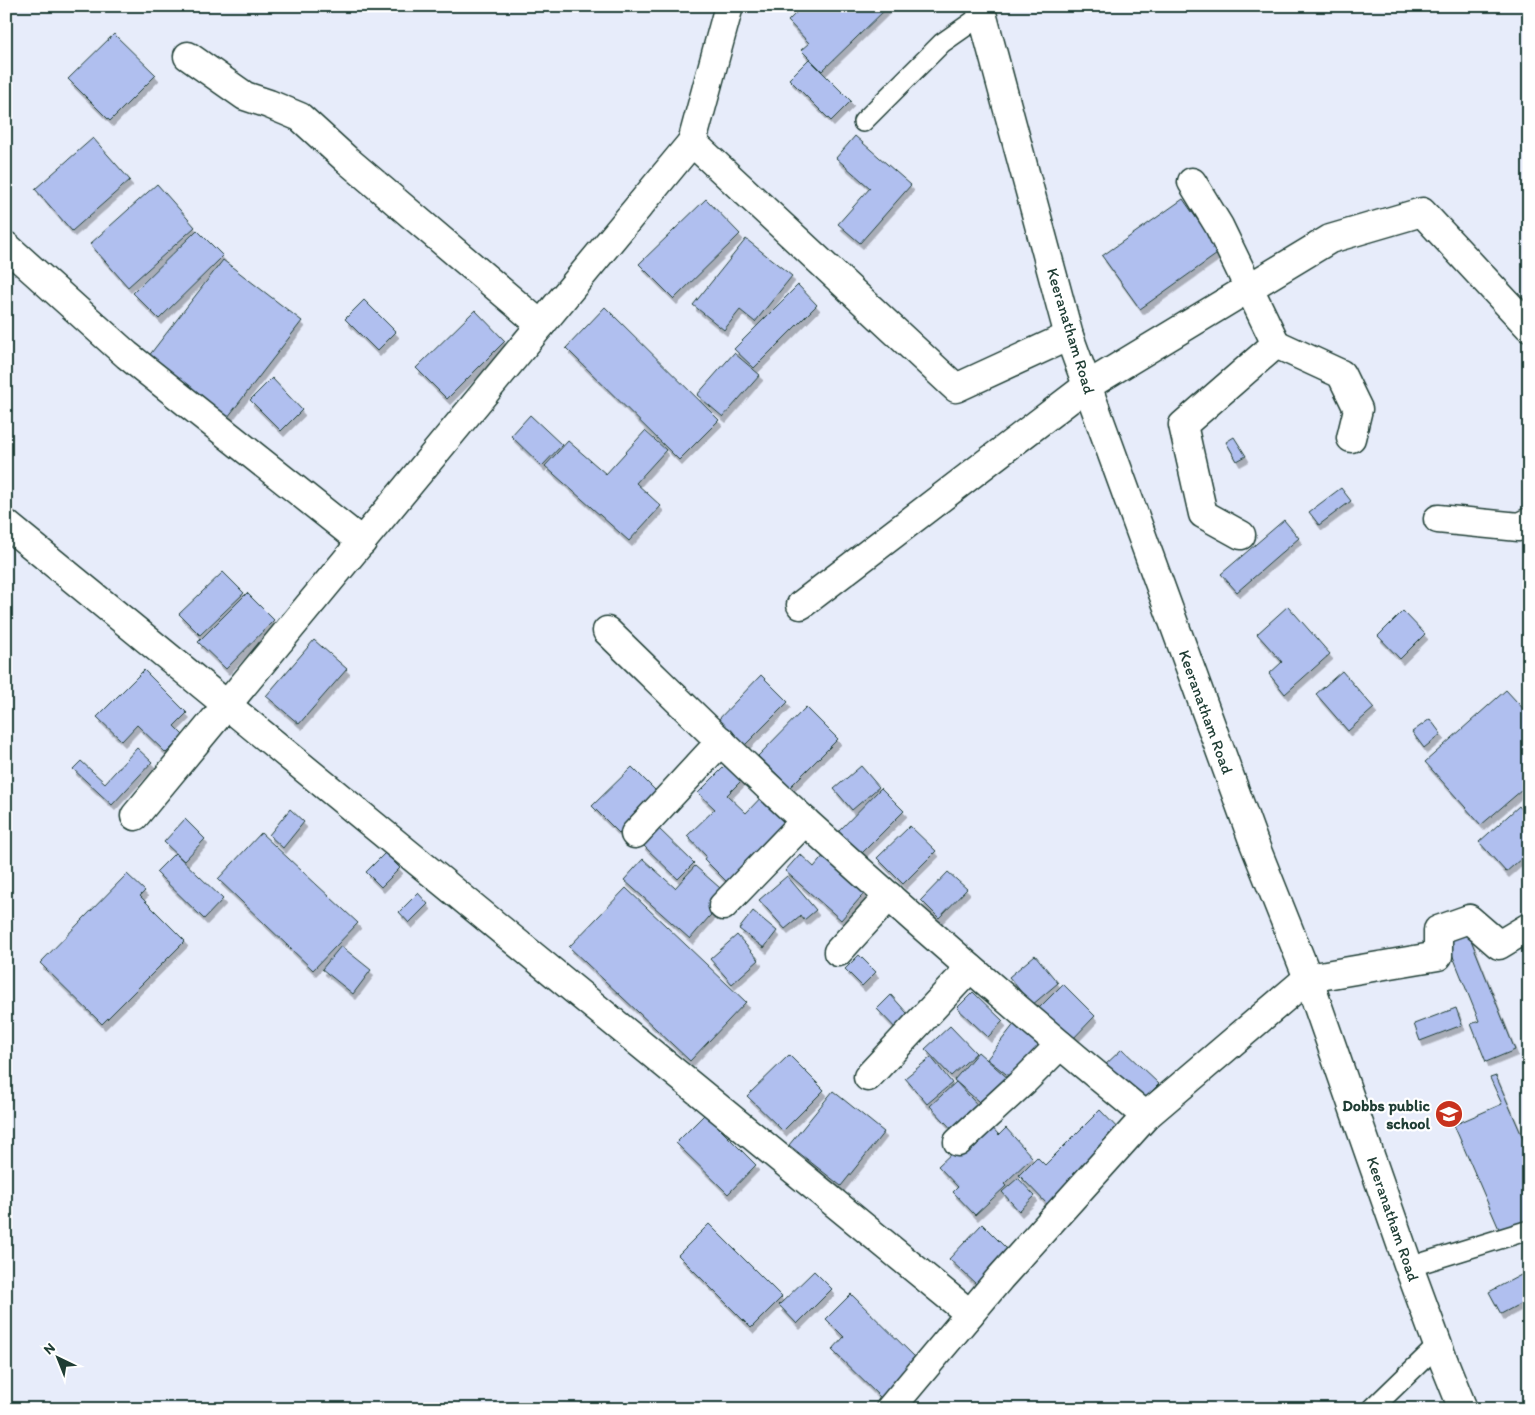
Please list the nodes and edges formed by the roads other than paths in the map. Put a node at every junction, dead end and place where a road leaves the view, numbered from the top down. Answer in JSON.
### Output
{"nodes":[{"id":1,"x":729,"y":6,"type":"edge"},
{"id":2,"x":981,"y":11,"type":"edge"},
{"id":3,"x":188,"y":56,"type":"dead end"},
{"id":4,"x":863,"y":122,"type":"dead end"},
{"id":5,"x":692,"y":142,"type":"junction"},
{"id":6,"x":1192,"y":182,"type":"dead end"},
{"id":7,"x":6,"y":246,"type":"edge"},
{"id":8,"x":1250,"y":288,"type":"junction"},
{"id":9,"x":541,"y":325,"type":"junction"},
{"id":10,"x":1529,"y":327,"type":"edge"},
{"id":11,"x":1069,"y":336,"type":"junction"},
{"id":12,"x":1276,"y":344,"type":"junction"},
{"id":13,"x":1088,"y":386,"type":"junction"},
{"id":14,"x":1351,"y":438,"type":"dead end"},
{"id":15,"x":1438,"y":519,"type":"dead end"},
{"id":16,"x":1529,"y":522,"type":"edge"},
{"id":17,"x":6,"y":524,"type":"edge"},
{"id":18,"x":1241,"y":535,"type":"dead end"},
{"id":19,"x":362,"y":542,"type":"junction"},
{"id":20,"x":800,"y":605,"type":"dead end"},
{"id":21,"x":607,"y":631,"type":"dead end"},
{"id":22,"x":227,"y":705,"type":"junction"},
{"id":23,"x":721,"y":741,"type":"junction"},
{"id":24,"x":136,"y":816,"type":"dead end"},
{"id":25,"x":805,"y":821,"type":"junction"},
{"id":26,"x":635,"y":834,"type":"dead end"},
{"id":27,"x":889,"y":896,"type":"junction"},
{"id":28,"x":724,"y":906,"type":"dead end"},
{"id":29,"x":1529,"y":927,"type":"edge"},
{"id":30,"x":838,"y":952,"type":"dead end"},
{"id":31,"x":970,"y":968,"type":"junction"},
{"id":32,"x":1308,"y":978,"type":"junction"},
{"id":33,"x":1060,"y":1045,"type":"junction"},
{"id":34,"x":868,"y":1077,"type":"dead end"},
{"id":35,"x":1146,"y":1116,"type":"junction"},
{"id":36,"x":958,"y":1142,"type":"dead end"},
{"id":37,"x":1529,"y":1230,"type":"edge"},
{"id":38,"x":1409,"y":1267,"type":"junction"},
{"id":39,"x":970,"y":1314,"type":"junction"},
{"id":40,"x":1438,"y":1345,"type":"junction"},
{"id":41,"x":890,"y":1409,"type":"edge"},
{"id":42,"x":1372,"y":1409,"type":"edge"},
{"id":43,"x":1463,"y":1409,"type":"edge"}],
"edges":[{"from":1,"to":5,"type":"street"},
{"from":2,"to":4,"type":"lane"},
{"from":2,"to":11,"type":"street","name":"Keeranatham Road"},
{"from":3,"to":9,"type":"street"},
{"from":5,"to":9,"type":"street"},
{"from":5,"to":11,"type":"street"},
{"from":6,"to":8,"type":"street"},
{"from":7,"to":19,"type":"street"},
{"from":8,"to":10,"type":"street"},
{"from":8,"to":12,"type":"street"},
{"from":8,"to":13,"type":"street"},
{"from":9,"to":19,"type":"street"},
{"from":11,"to":13,"type":"street","name":"Keeranatham Road"},
{"from":12,"to":14,"type":"street"},
{"from":12,"to":18,"type":"street"},
{"from":13,"to":20,"type":"street"},
{"from":13,"to":32,"type":"street","name":"Keeranatham Road"},
{"from":15,"to":16,"type":"street"},
{"from":17,"to":22,"type":"street"},
{"from":19,"to":22,"type":"street"},
{"from":21,"to":23,"type":"street"},
{"from":22,"to":24,"type":"street"},
{"from":22,"to":39,"type":"street"},
{"from":23,"to":25,"type":"street"},
{"from":23,"to":26,"type":"street"},
{"from":25,"to":27,"type":"street"},
{"from":25,"to":28,"type":"street"},
{"from":27,"to":30,"type":"street"},
{"from":27,"to":31,"type":"street"},
{"from":29,"to":32,"type":"street"},
{"from":31,"to":33,"type":"street"},
{"from":31,"to":34,"type":"street"},
{"from":32,"to":35,"type":"street"},
{"from":32,"to":38,"type":"street","name":"Keeranatham Road"},
{"from":33,"to":35,"type":"street"},
{"from":33,"to":36,"type":"street"},
{"from":35,"to":39,"type":"street"},
{"from":37,"to":38,"type":"lane"},
{"from":38,"to":40,"type":"street","name":"Keeranatham Road"},
{"from":39,"to":41,"type":"street"},
{"from":40,"to":42,"type":"lane"},
{"from":40,"to":43,"type":"street","name":"Keeranatham Road"}]}
